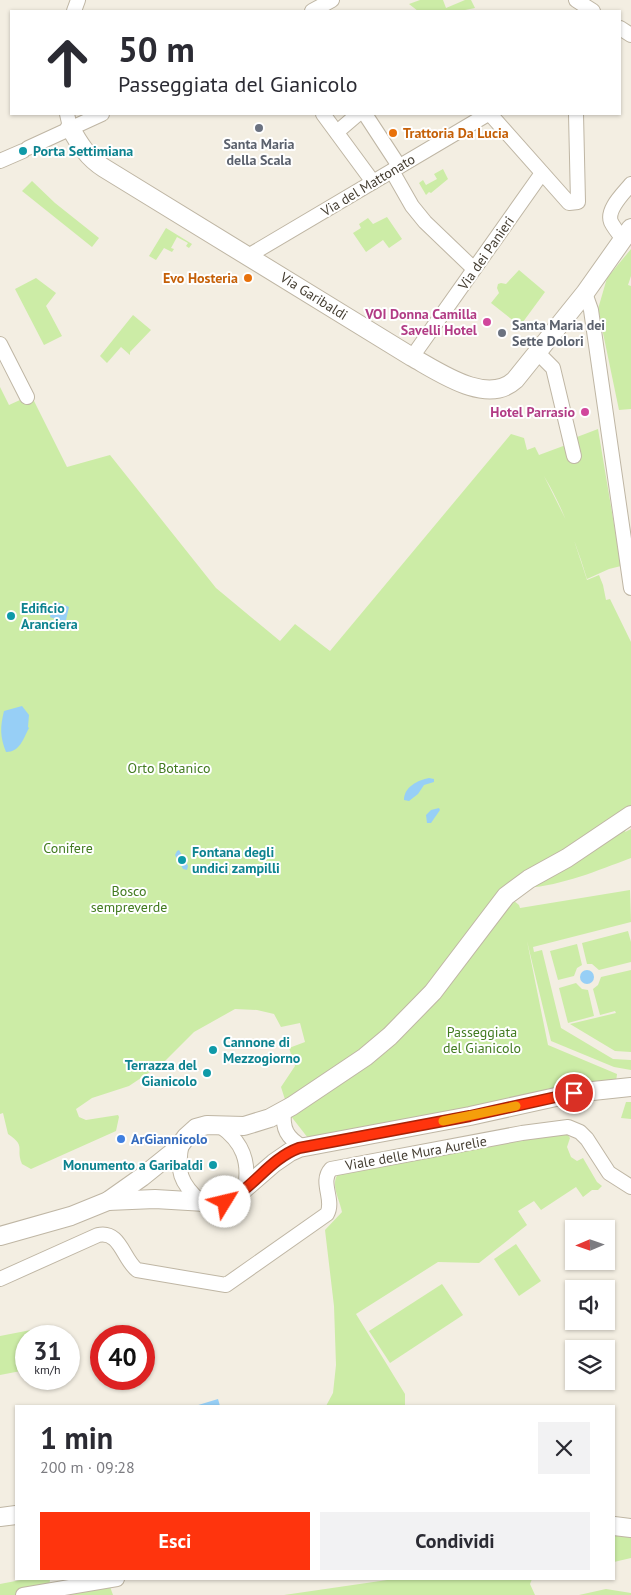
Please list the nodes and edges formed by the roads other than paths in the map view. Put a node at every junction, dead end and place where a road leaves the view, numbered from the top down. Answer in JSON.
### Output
{"nodes":[{"id":1,"x":332,"y":0,"type":"edge"},
{"id":2,"x":314,"y":10,"type":"edge"},
{"id":3,"x":97,"y":115,"type":"edge"},
{"id":4,"x":324,"y":115,"type":"edge"},
{"id":5,"x":357,"y":115,"type":"edge"},
{"id":6,"x":366,"y":115,"type":"edge"},
{"id":7,"x":487,"y":115,"type":"edge"},
{"id":8,"x":490,"y":115,"type":"edge"},
{"id":9,"x":576,"y":115,"type":"edge"},
{"id":10,"x":69,"y":121,"type":"edge"},
{"id":11,"x":337,"y":132,"type":"junction"},
{"id":12,"x":0,"y":161,"type":"edge"},
{"id":13,"x":395,"y":168,"type":"junction"},
{"id":14,"x":542,"y":173,"type":"junction"},
{"id":15,"x":373,"y":182,"type":"junction"},
{"id":16,"x":631,"y":184,"type":"edge"},
{"id":17,"x":627,"y":234,"type":"edge"},
{"id":18,"x":248,"y":256,"type":"junction"},
{"id":19,"x":474,"y":269,"type":"junction"},
{"id":20,"x":585,"y":293,"type":"junction"},
{"id":21,"x":0,"y":344,"type":"edge"},
{"id":22,"x":537,"y":352,"type":"junction"},
{"id":23,"x":412,"y":357,"type":"junction"},
{"id":24,"x":26,"y":397,"type":"dead end"},
{"id":25,"x":574,"y":456,"type":"dead end"},
{"id":26,"x":631,"y":588,"type":"edge"},
{"id":27,"x":631,"y":815,"type":"edge"},
{"id":28,"x":631,"y":1087,"type":"edge"},
{"id":29,"x":284,"y":1110,"type":"junction"},
{"id":30,"x":220,"y":1126,"type":"junction"},
{"id":31,"x":182,"y":1143,"type":"junction"},
{"id":32,"x":303,"y":1147,"type":"junction"},
{"id":33,"x":631,"y":1187,"type":"edge"},
{"id":34,"x":245,"y":1188,"type":"junction"},
{"id":35,"x":108,"y":1201,"type":"junction"},
{"id":36,"x":201,"y":1202,"type":"junction"},
{"id":37,"x":0,"y":1236,"type":"edge"},
{"id":38,"x":0,"y":1280,"type":"edge"},
{"id":39,"x":15,"y":1515,"type":"edge"},
{"id":40,"x":0,"y":1517,"type":"edge"},
{"id":41,"x":615,"y":1526,"type":"edge"},
{"id":42,"x":631,"y":1528,"type":"edge"},
{"id":43,"x":112,"y":1580,"type":"edge"},
{"id":44,"x":24,"y":1595,"type":"edge"}],
"edges":[{"from":1,"to":2,"type":"street"},
{"from":3,"to":10,"type":"street"},
{"from":4,"to":11,"type":"street"},
{"from":5,"to":11,"type":"street"},
{"from":6,"to":13,"type":"street"},
{"from":7,"to":13,"type":"street","name":"Via del Mattonato"},
{"from":8,"to":14,"type":"street"},
{"from":9,"to":14,"type":"street"},
{"from":10,"to":12,"type":"street"},
{"from":10,"to":18,"type":"street","name":"Via Garibaldi"},
{"from":11,"to":15,"type":"street"},
{"from":13,"to":15,"type":"street","name":"Via del Mattonato"},
{"from":13,"to":19,"type":"street"},
{"from":14,"to":19,"type":"street","name":"Via dei Panieri"},
{"from":15,"to":18,"type":"street","name":"Via del Mattonato"},
{"from":16,"to":17,"type":"street"},
{"from":17,"to":20,"type":"street","name":"Via Garibaldi"},
{"from":18,"to":23,"type":"street","name":"Via Garibaldi"},
{"from":19,"to":23,"type":"street","name":"Via dei Panieri"},
{"from":20,"to":22,"type":"street","name":"Via Garibaldi"},
{"from":20,"to":26,"type":"street"},
{"from":21,"to":24,"type":"street"},
{"from":22,"to":23,"type":"street","name":"Via Garibaldi"},
{"from":22,"to":25,"type":"street"},
{"from":27,"to":29,"type":"street"},
{"from":28,"to":32,"type":"street"},
{"from":29,"to":30,"type":"street"},
{"from":29,"to":32,"type":"street"},
{"from":30,"to":31,"type":"street"},
{"from":30,"to":34,"type":"street"},
{"from":31,"to":35,"type":"street"},
{"from":31,"to":36,"type":"street"},
{"from":32,"to":34,"type":"street"},
{"from":33,"to":38,"type":"street","name":"Viale delle Mura Aurelie"},
{"from":34,"to":36,"type":"street"},
{"from":35,"to":36,"type":"street"},
{"from":35,"to":37,"type":"street"},
{"from":39,"to":40,"type":"street"},
{"from":41,"to":42,"type":"street"},
{"from":43,"to":44,"type":"street"}]}
